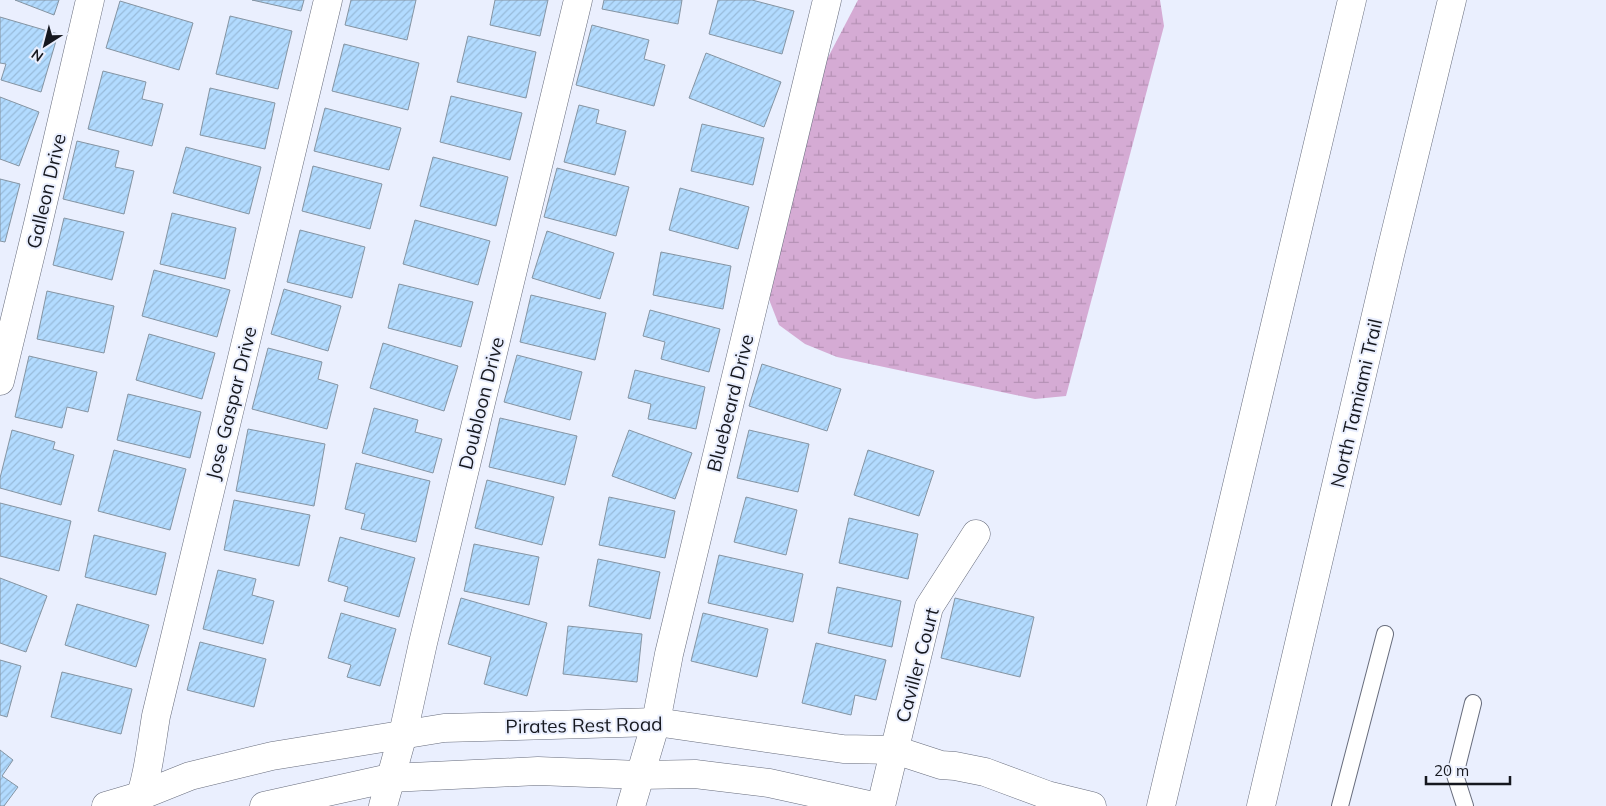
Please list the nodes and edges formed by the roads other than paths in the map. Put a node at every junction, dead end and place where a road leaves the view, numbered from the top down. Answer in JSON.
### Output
{"nodes":[{"id":1,"x":90,"y":0,"type":"edge"},
{"id":2,"x":328,"y":0,"type":"edge"},
{"id":3,"x":578,"y":0,"type":"edge"},
{"id":4,"x":827,"y":0,"type":"edge"},
{"id":5,"x":1352,"y":0,"type":"edge"},
{"id":6,"x":1452,"y":0,"type":"edge"},
{"id":7,"x":0,"y":381,"type":"edge"},
{"id":8,"x":976,"y":534,"type":"dead end"},
{"id":9,"x":1385,"y":634,"type":"dead end"},
{"id":10,"x":1473,"y":703,"type":"dead end"},
{"id":11,"x":656,"y":722,"type":"junction"},
{"id":12,"x":403,"y":734,"type":"junction"},
{"id":13,"x":895,"y":750,"type":"junction"},
{"id":14,"x":640,"y":774,"type":"junction"},
{"id":15,"x":390,"y":778,"type":"junction"},
{"id":16,"x":139,"y":801,"type":"edge"},
{"id":17,"x":106,"y":806,"type":"edge"},
{"id":18,"x":264,"y":806,"type":"edge"},
{"id":19,"x":383,"y":806,"type":"edge"},
{"id":20,"x":631,"y":806,"type":"edge"},
{"id":21,"x":873,"y":806,"type":"edge"},
{"id":22,"x":881,"y":806,"type":"edge"},
{"id":23,"x":1092,"y":806,"type":"edge"},
{"id":24,"x":1161,"y":806,"type":"edge"},
{"id":25,"x":1261,"y":806,"type":"edge"},
{"id":26,"x":1340,"y":806,"type":"edge"},
{"id":27,"x":1465,"y":806,"type":"edge"}],
"edges":[{"from":1,"to":7,"type":"street","name":"Galleon Drive"},
{"from":2,"to":16,"type":"street","name":"Jose Gaspar Drive"},
{"from":3,"to":12,"type":"street","name":"Doubloon Drive"},
{"from":4,"to":11,"type":"street","name":"Bluebeard Drive"},
{"from":5,"to":24,"type":"street"},
{"from":6,"to":25,"type":"street","name":"North Tamiami Trail"},
{"from":8,"to":13,"type":"street","name":"Caviller Court"},
{"from":9,"to":26,"type":"lane"},
{"from":10,"to":27,"type":"lane"},
{"from":11,"to":12,"type":"street","name":"Pirates Rest Road"},
{"from":11,"to":13,"type":"street","name":"Pirates Rest Road"},
{"from":11,"to":14,"type":"street","name":"Bluebeard Drive"},
{"from":12,"to":15,"type":"street","name":"Doubloon Drive"},
{"from":12,"to":16,"type":"street","name":"Pirates Rest Road"},
{"from":13,"to":22,"type":"street","name":"Caviller Court"},
{"from":13,"to":23,"type":"street","name":"Pirates Rest Road"},
{"from":14,"to":15,"type":"street"},
{"from":14,"to":20,"type":"street","name":"Bluebeard Drive"},
{"from":14,"to":21,"type":"street"},
{"from":15,"to":18,"type":"street"},
{"from":15,"to":19,"type":"street","name":"Doubloon Drive"},
{"from":16,"to":17,"type":"street","name":"Pirates Rest Road"}]}
